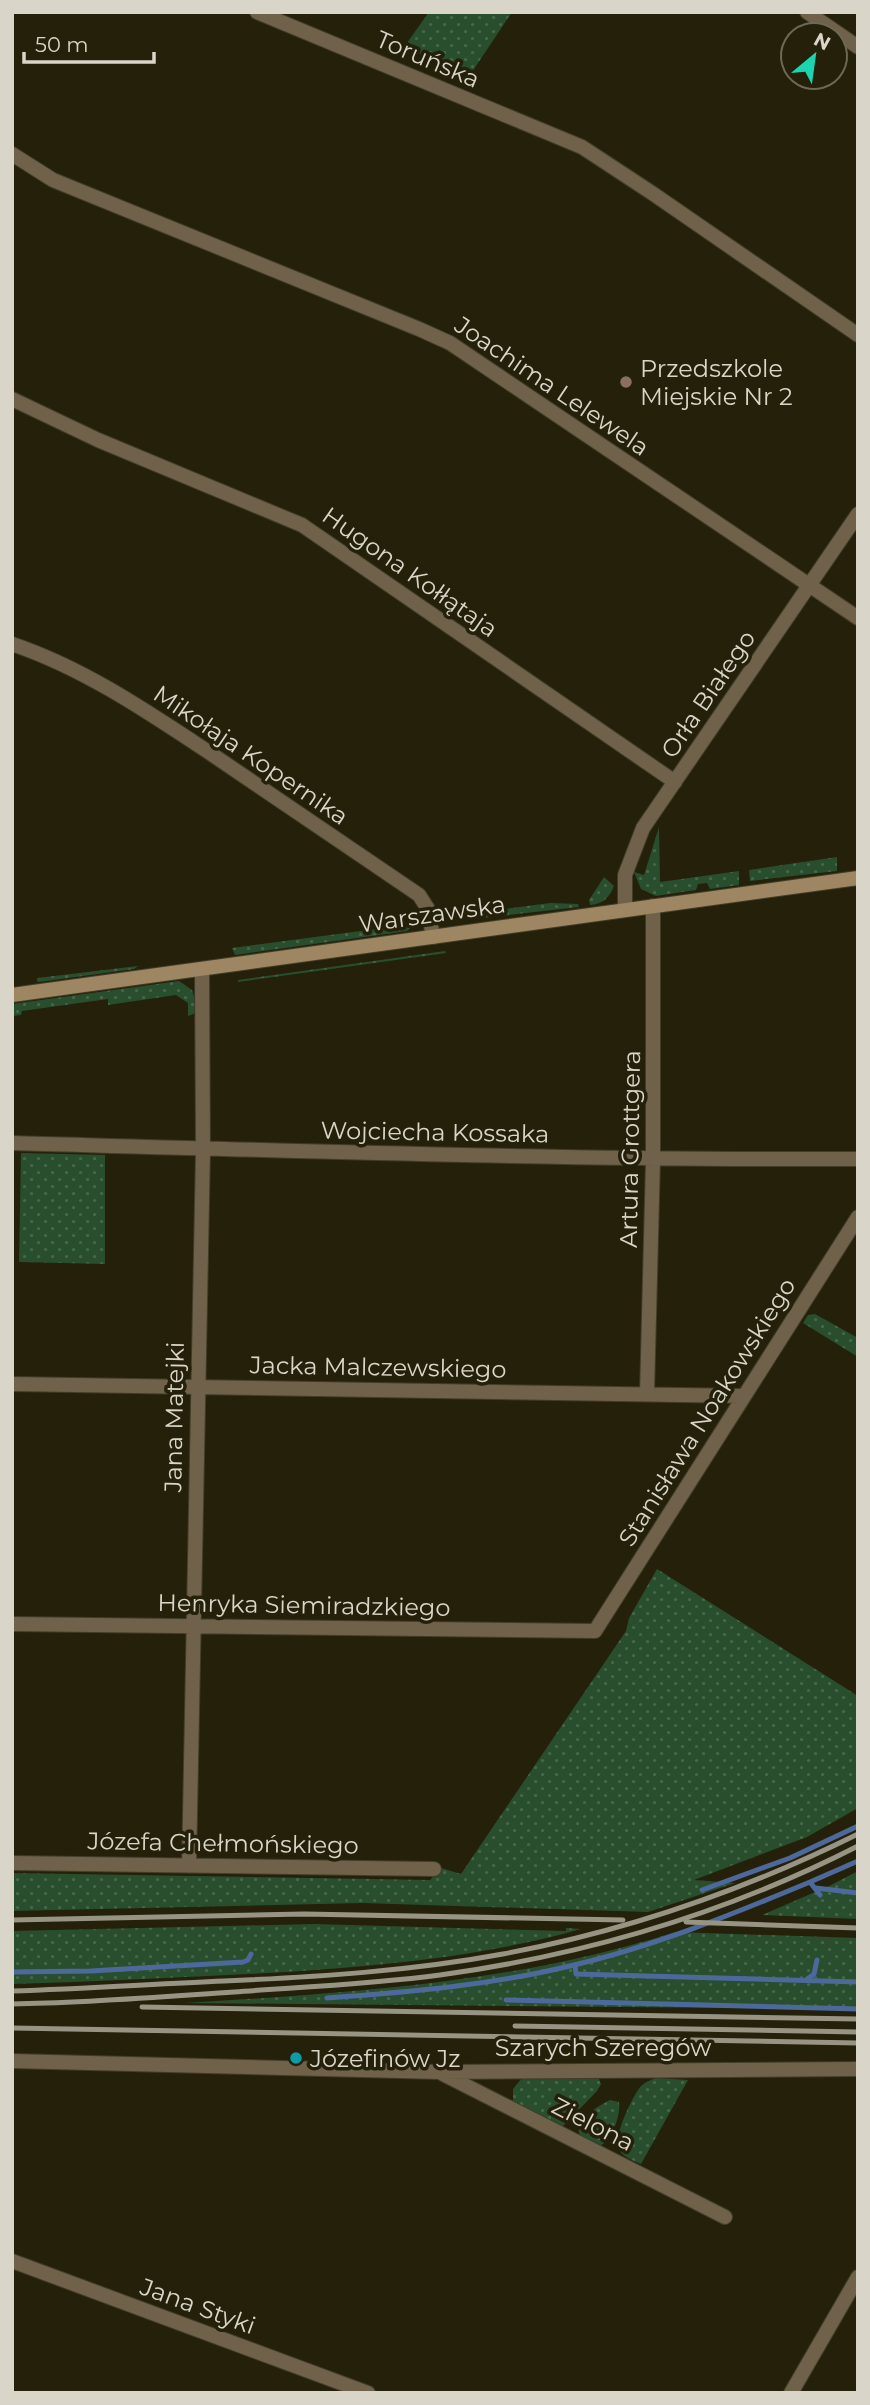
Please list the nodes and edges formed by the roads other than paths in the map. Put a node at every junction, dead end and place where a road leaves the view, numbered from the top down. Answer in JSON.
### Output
{"nodes":[{"id":1,"x":257,"y":12,"type":"edge"},
{"id":2,"x":807,"y":12,"type":"edge"},
{"id":3,"x":858,"y":47,"type":"edge"},
{"id":4,"x":12,"y":154,"type":"edge"},
{"id":5,"x":858,"y":335,"type":"edge"},
{"id":6,"x":12,"y":399,"type":"edge"},
{"id":7,"x":858,"y":514,"type":"edge"},
{"id":8,"x":809,"y":586,"type":"junction"},
{"id":9,"x":858,"y":618,"type":"edge"},
{"id":10,"x":12,"y":644,"type":"edge"},
{"id":11,"x":675,"y":782,"type":"junction"},
{"id":12,"x":858,"y":878,"type":"edge"},
{"id":13,"x":653,"y":906,"type":"junction"},
{"id":14,"x":625,"y":910,"type":"junction"},
{"id":15,"x":433,"y":937,"type":"junction"},
{"id":16,"x":202,"y":969,"type":"junction"},
{"id":17,"x":12,"y":995,"type":"edge"},
{"id":18,"x":12,"y":1143,"type":"edge"},
{"id":19,"x":203,"y":1150,"type":"junction"},
{"id":20,"x":858,"y":1159,"type":"edge"},
{"id":21,"x":653,"y":1160,"type":"junction"},
{"id":22,"x":858,"y":1217,"type":"edge"},
{"id":23,"x":12,"y":1384,"type":"edge"},
{"id":24,"x":198,"y":1387,"type":"junction"},
{"id":25,"x":647,"y":1394,"type":"junction"},
{"id":26,"x":743,"y":1396,"type":"junction"},
{"id":27,"x":12,"y":1624,"type":"edge"},
{"id":28,"x":193,"y":1627,"type":"junction"},
{"id":29,"x":595,"y":1631,"type":"joint"},
{"id":30,"x":12,"y":1863,"type":"edge"},
{"id":31,"x":189,"y":1866,"type":"junction"},
{"id":32,"x":433,"y":1869,"type":"dead end"},
{"id":33,"x":12,"y":2061,"type":"edge"},
{"id":34,"x":858,"y":2069,"type":"edge"},
{"id":35,"x":439,"y":2072,"type":"junction"},
{"id":36,"x":726,"y":2217,"type":"dead end"},
{"id":37,"x":12,"y":2261,"type":"edge"},
{"id":38,"x":858,"y":2277,"type":"edge"},
{"id":39,"x":368,"y":2393,"type":"edge"},
{"id":40,"x":790,"y":2393,"type":"edge"}],
"edges":[{"from":1,"to":5,"type":"street","name":"Toruńska"},
{"from":2,"to":3,"type":"street"},
{"from":4,"to":8,"type":"street","name":"Joachima Lelewela"},
{"from":6,"to":11,"type":"street","name":"Hugona Kołłątaja"},
{"from":7,"to":8,"type":"street","name":"Orła Białego"},
{"from":8,"to":9,"type":"street","name":"Joachima Lelewela"},
{"from":8,"to":11,"type":"street","name":"Orła Białego"},
{"from":10,"to":15,"type":"street","name":"Mikołaja Kopernika"},
{"from":11,"to":14,"type":"street","name":"Orła Białego"},
{"from":12,"to":13,"type":"street","name":"Warszawska"},
{"from":13,"to":14,"type":"street","name":"Warszawska"},
{"from":13,"to":21,"type":"street","name":"Artura Grottgera"},
{"from":14,"to":15,"type":"street","name":"Warszawska"},
{"from":15,"to":16,"type":"street","name":"Warszawska"},
{"from":16,"to":17,"type":"street","name":"Warszawska"},
{"from":16,"to":19,"type":"street","name":"Jana Matejki"},
{"from":18,"to":19,"type":"street","name":"Wojciecha Kossaka"},
{"from":19,"to":21,"type":"street","name":"Wojciecha Kossaka"},
{"from":19,"to":24,"type":"street","name":"Jana Matejki"},
{"from":20,"to":21,"type":"street","name":"Wojciecha Kossaka"},
{"from":21,"to":25,"type":"street","name":"Artura Grottgera"},
{"from":22,"to":26,"type":"street","name":"Stanisława Noakowskiego"},
{"from":23,"to":24,"type":"street","name":"Jacka Malczewskiego"},
{"from":24,"to":25,"type":"street","name":"Jacka Malczewskiego"},
{"from":24,"to":28,"type":"street","name":"Jana Matejki"},
{"from":25,"to":26,"type":"street","name":"Jacka Malczewskiego"},
{"from":26,"to":29,"type":"street","name":"Stanisława Noakowskiego"},
{"from":27,"to":28,"type":"street","name":"Henryka Siemiradzkiego"},
{"from":28,"to":29,"type":"street","name":"Henryka Siemiradzkiego"},
{"from":28,"to":31,"type":"street","name":"Jana Matejki"},
{"from":30,"to":31,"type":"street","name":"Józefa Chełmońskiego"},
{"from":31,"to":32,"type":"street","name":"Józefa Chełmońskiego"},
{"from":33,"to":35,"type":"street","name":"Szarych Szeregów"},
{"from":34,"to":35,"type":"street","name":"Szarych Szeregów"},
{"from":35,"to":36,"type":"street","name":"Zielona"},
{"from":37,"to":39,"type":"street","name":"Jana Styki"},
{"from":38,"to":40,"type":"street"}]}
